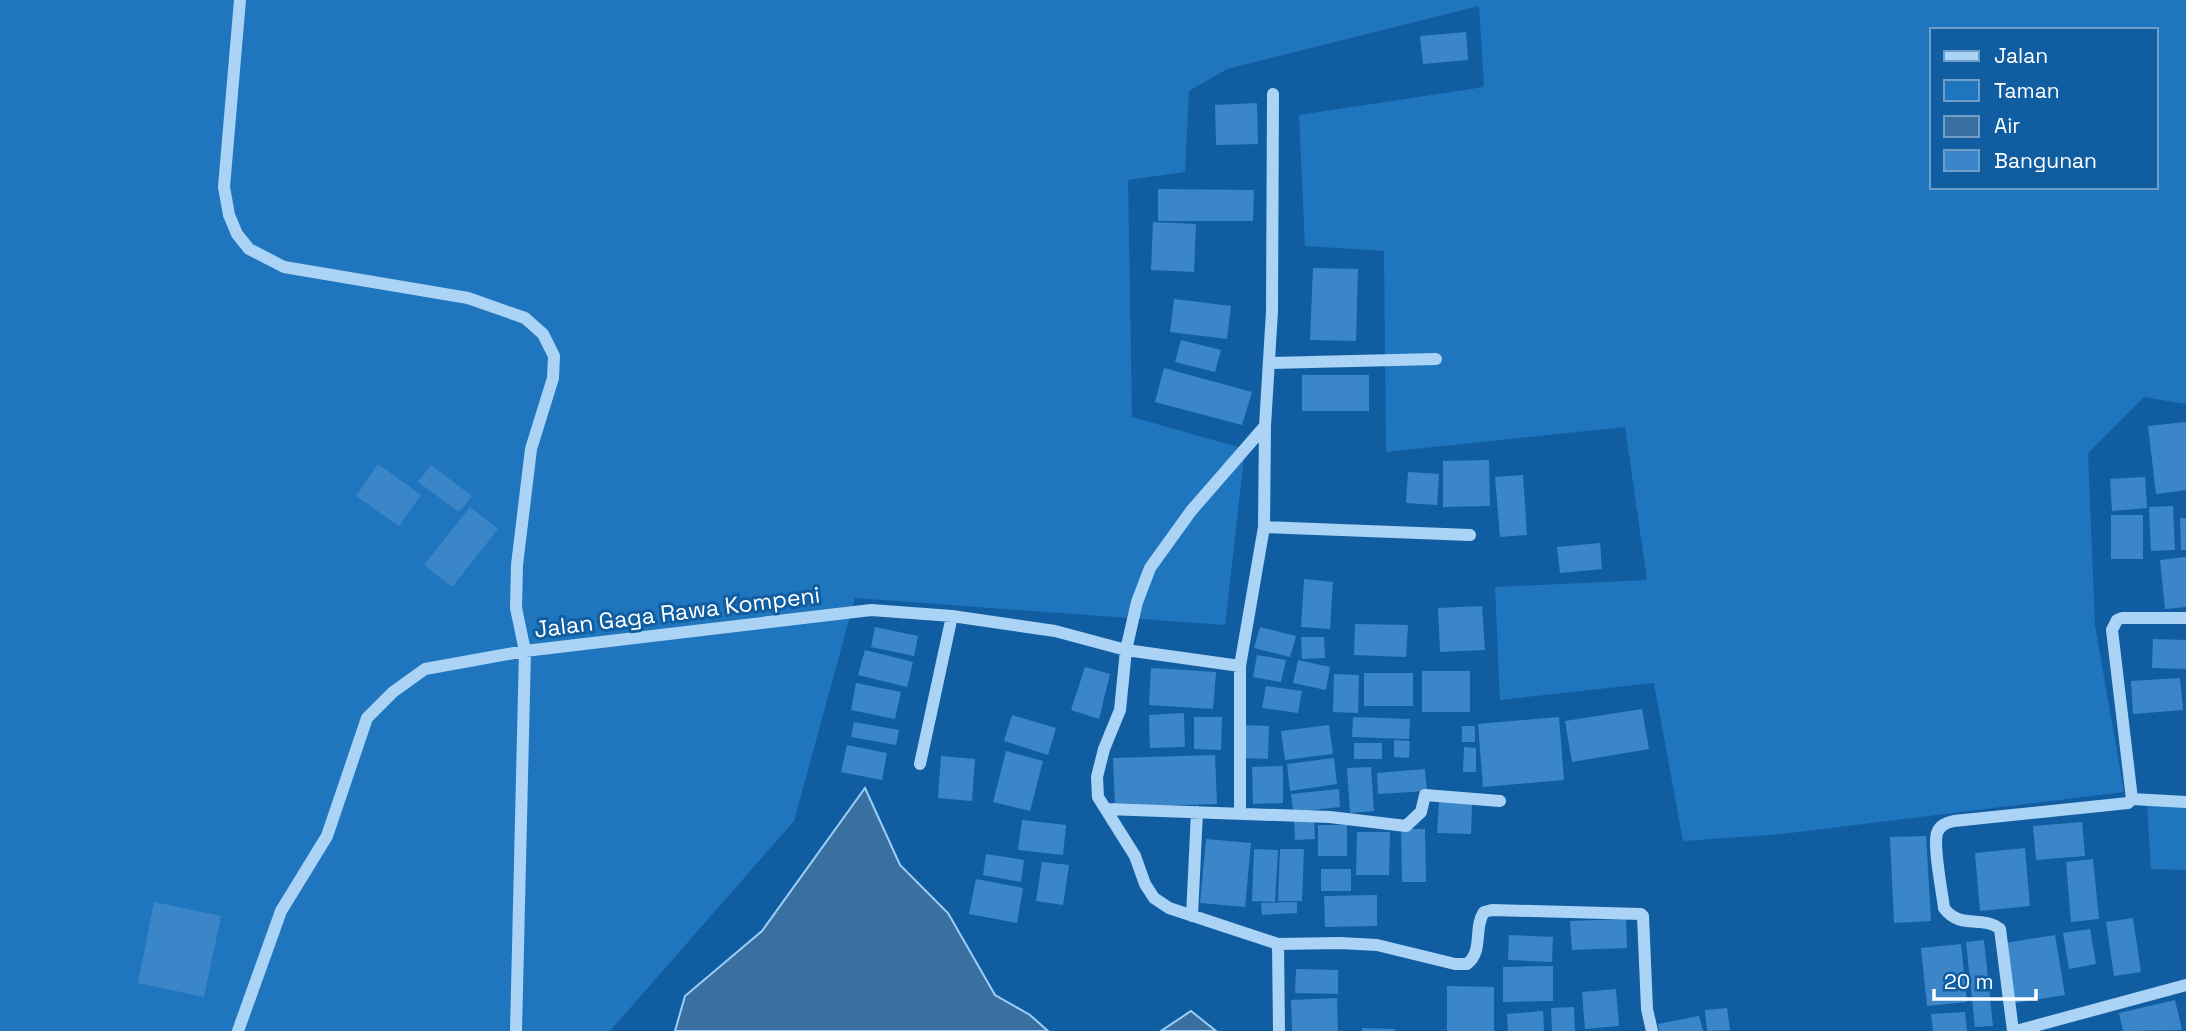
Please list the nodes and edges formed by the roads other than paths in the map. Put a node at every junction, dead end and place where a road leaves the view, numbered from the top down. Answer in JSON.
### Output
{"nodes":[{"id":1,"x":240,"y":0,"type":"edge"},
{"id":2,"x":1273,"y":94,"type":"dead end"},
{"id":3,"x":1436,"y":359,"type":"dead end"},
{"id":4,"x":1269,"y":363,"type":"junction"},
{"id":5,"x":1265,"y":426,"type":"junction"},
{"id":6,"x":1264,"y":527,"type":"junction"},
{"id":7,"x":1470,"y":535,"type":"dead end"},
{"id":8,"x":952,"y":616,"type":"junction"},
{"id":9,"x":2186,"y":618,"type":"edge"},
{"id":10,"x":1126,"y":650,"type":"junction"},
{"id":11,"x":525,"y":651,"type":"junction"},
{"id":12,"x":1240,"y":666,"type":"junction"},
{"id":13,"x":920,"y":764,"type":"dead end"},
{"id":14,"x":2132,"y":799,"type":"junction"},
{"id":15,"x":1500,"y":801,"type":"dead end"},
{"id":16,"x":2186,"y":802,"type":"edge"},
{"id":17,"x":1106,"y":809,"type":"junction"},
{"id":18,"x":1197,"y":812,"type":"junction"},
{"id":19,"x":1240,"y":813,"type":"junction"},
{"id":20,"x":1192,"y":916,"type":"junction"},
{"id":21,"x":1278,"y":944,"type":"junction"},
{"id":22,"x":2186,"y":985,"type":"edge"},
{"id":23,"x":237,"y":1031,"type":"edge"},
{"id":24,"x":516,"y":1031,"type":"edge"},
{"id":25,"x":1279,"y":1031,"type":"edge"},
{"id":26,"x":1652,"y":1031,"type":"edge"},
{"id":27,"x":2015,"y":1031,"type":"edge"}],
"edges":[{"from":1,"to":11,"type":"street"},
{"from":2,"to":4,"type":"street"},
{"from":3,"to":4,"type":"street"},
{"from":4,"to":5,"type":"street"},
{"from":5,"to":6,"type":"street"},
{"from":5,"to":10,"type":"street"},
{"from":6,"to":7,"type":"street"},
{"from":6,"to":12,"type":"street"},
{"from":8,"to":10,"type":"street","name":"Jalan Gaga Rawa Kompeni"},
{"from":8,"to":11,"type":"street","name":"Jalan Gaga Rawa Kompeni"},
{"from":8,"to":13,"type":"street"},
{"from":9,"to":14,"type":"street"},
{"from":10,"to":12,"type":"street","name":"Jalan Gaga Rawa Kompeni"},
{"from":10,"to":17,"type":"street"},
{"from":11,"to":23,"type":"street"},
{"from":11,"to":24,"type":"street","name":"Jalan Gaga Rawa Kompeni"},
{"from":12,"to":19,"type":"street"},
{"from":14,"to":16,"type":"street"},
{"from":14,"to":27,"type":"street"},
{"from":15,"to":19,"type":"street"},
{"from":17,"to":18,"type":"street"},
{"from":17,"to":20,"type":"street"},
{"from":18,"to":19,"type":"street"},
{"from":18,"to":20,"type":"street"},
{"from":20,"to":21,"type":"street"},
{"from":21,"to":25,"type":"street"},
{"from":21,"to":26,"type":"street"},
{"from":22,"to":27,"type":"street"}]}
